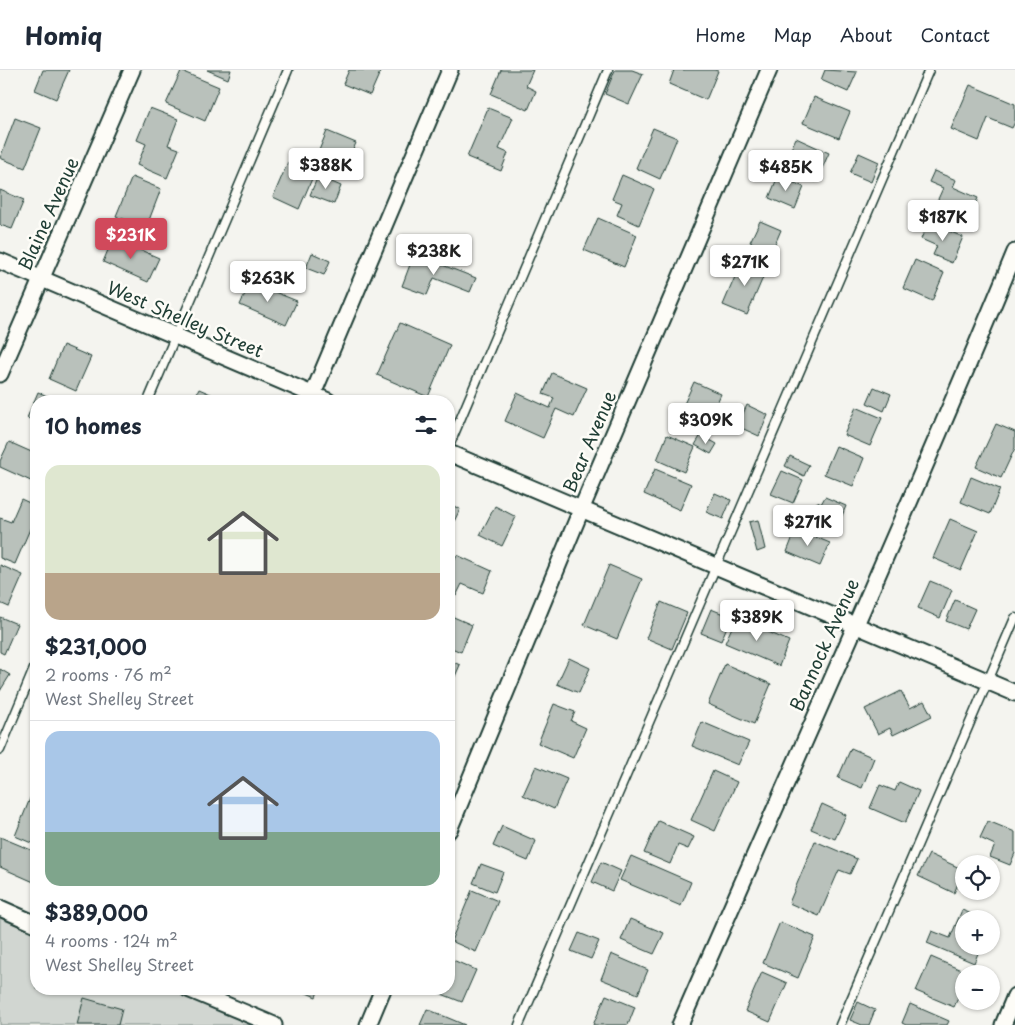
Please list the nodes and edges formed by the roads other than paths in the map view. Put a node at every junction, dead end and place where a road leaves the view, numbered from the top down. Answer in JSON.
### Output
{"nodes":[{"id":1,"x":132,"y":70,"type":"edge"},
{"id":2,"x":288,"y":70,"type":"edge"},
{"id":3,"x":450,"y":70,"type":"edge"},
{"id":4,"x":608,"y":70,"type":"edge"},
{"id":5,"x":769,"y":70,"type":"edge"},
{"id":6,"x":929,"y":70,"type":"edge"},
{"id":7,"x":1015,"y":252,"type":"edge"},
{"id":8,"x":0,"y":261,"type":"edge"},
{"id":9,"x":41,"y":279,"type":"junction"},
{"id":10,"x":175,"y":336,"type":"junction"},
{"id":11,"x":0,"y":374,"type":"edge"},
{"id":12,"x":150,"y":395,"type":"edge"},
{"id":13,"x":304,"y":395,"type":"edge"},
{"id":14,"x":312,"y":395,"type":"edge"},
{"id":15,"x":455,"y":432,"type":"edge"},
{"id":16,"x":455,"y":456,"type":"edge"},
{"id":17,"x":581,"y":510,"type":"junction"},
{"id":18,"x":717,"y":567,"type":"junction"},
{"id":19,"x":1015,"y":618,"type":"edge"},
{"id":20,"x":854,"y":625,"type":"junction"},
{"id":21,"x":30,"y":678,"type":"edge"},
{"id":22,"x":988,"y":682,"type":"junction"},
{"id":23,"x":1015,"y":693,"type":"edge"},
{"id":24,"x":0,"y":750,"type":"edge"},
{"id":25,"x":455,"y":815,"type":"edge"},
{"id":26,"x":0,"y":908,"type":"edge"},
{"id":27,"x":30,"y":921,"type":"edge"},
{"id":28,"x":217,"y":995,"type":"edge"},
{"id":29,"x":380,"y":995,"type":"edge"},
{"id":30,"x":1015,"y":996,"type":"edge"},
{"id":31,"x":274,"y":1025,"type":"edge"},
{"id":32,"x":368,"y":1025,"type":"edge"},
{"id":33,"x":519,"y":1025,"type":"edge"},
{"id":34,"x":680,"y":1025,"type":"edge"},
{"id":35,"x":840,"y":1025,"type":"edge"},
{"id":36,"x":1002,"y":1025,"type":"edge"}],
"edges":[{"from":1,"to":9,"type":"street","name":"Blaine Avenue"},
{"from":2,"to":10,"type":"lane"},
{"from":3,"to":14,"type":"street"},
{"from":4,"to":15,"type":"lane"},
{"from":5,"to":17,"type":"street","name":"Bear Avenue"},
{"from":6,"to":18,"type":"lane"},
{"from":7,"to":20,"type":"street","name":"Bannock Avenue"},
{"from":8,"to":9,"type":"street","name":"West Shelley Street"},
{"from":9,"to":10,"type":"street","name":"West Shelley Street"},
{"from":9,"to":11,"type":"street","name":"Blaine Avenue"},
{"from":10,"to":12,"type":"lane"},
{"from":10,"to":13,"type":"street","name":"West Shelley Street"},
{"from":16,"to":17,"type":"street"},
{"from":17,"to":18,"type":"street"},
{"from":17,"to":25,"type":"street","name":"Bear Avenue"},
{"from":18,"to":20,"type":"street"},
{"from":18,"to":33,"type":"lane"},
{"from":19,"to":22,"type":"lane"},
{"from":20,"to":22,"type":"street"},
{"from":20,"to":34,"type":"street","name":"Bannock Avenue"},
{"from":21,"to":24,"type":"lane"},
{"from":22,"to":23,"type":"street"},
{"from":22,"to":35,"type":"lane"},
{"from":26,"to":27,"type":"street"},
{"from":28,"to":31,"type":"street"},
{"from":29,"to":32,"type":"street"},
{"from":30,"to":36,"type":"street"}]}
